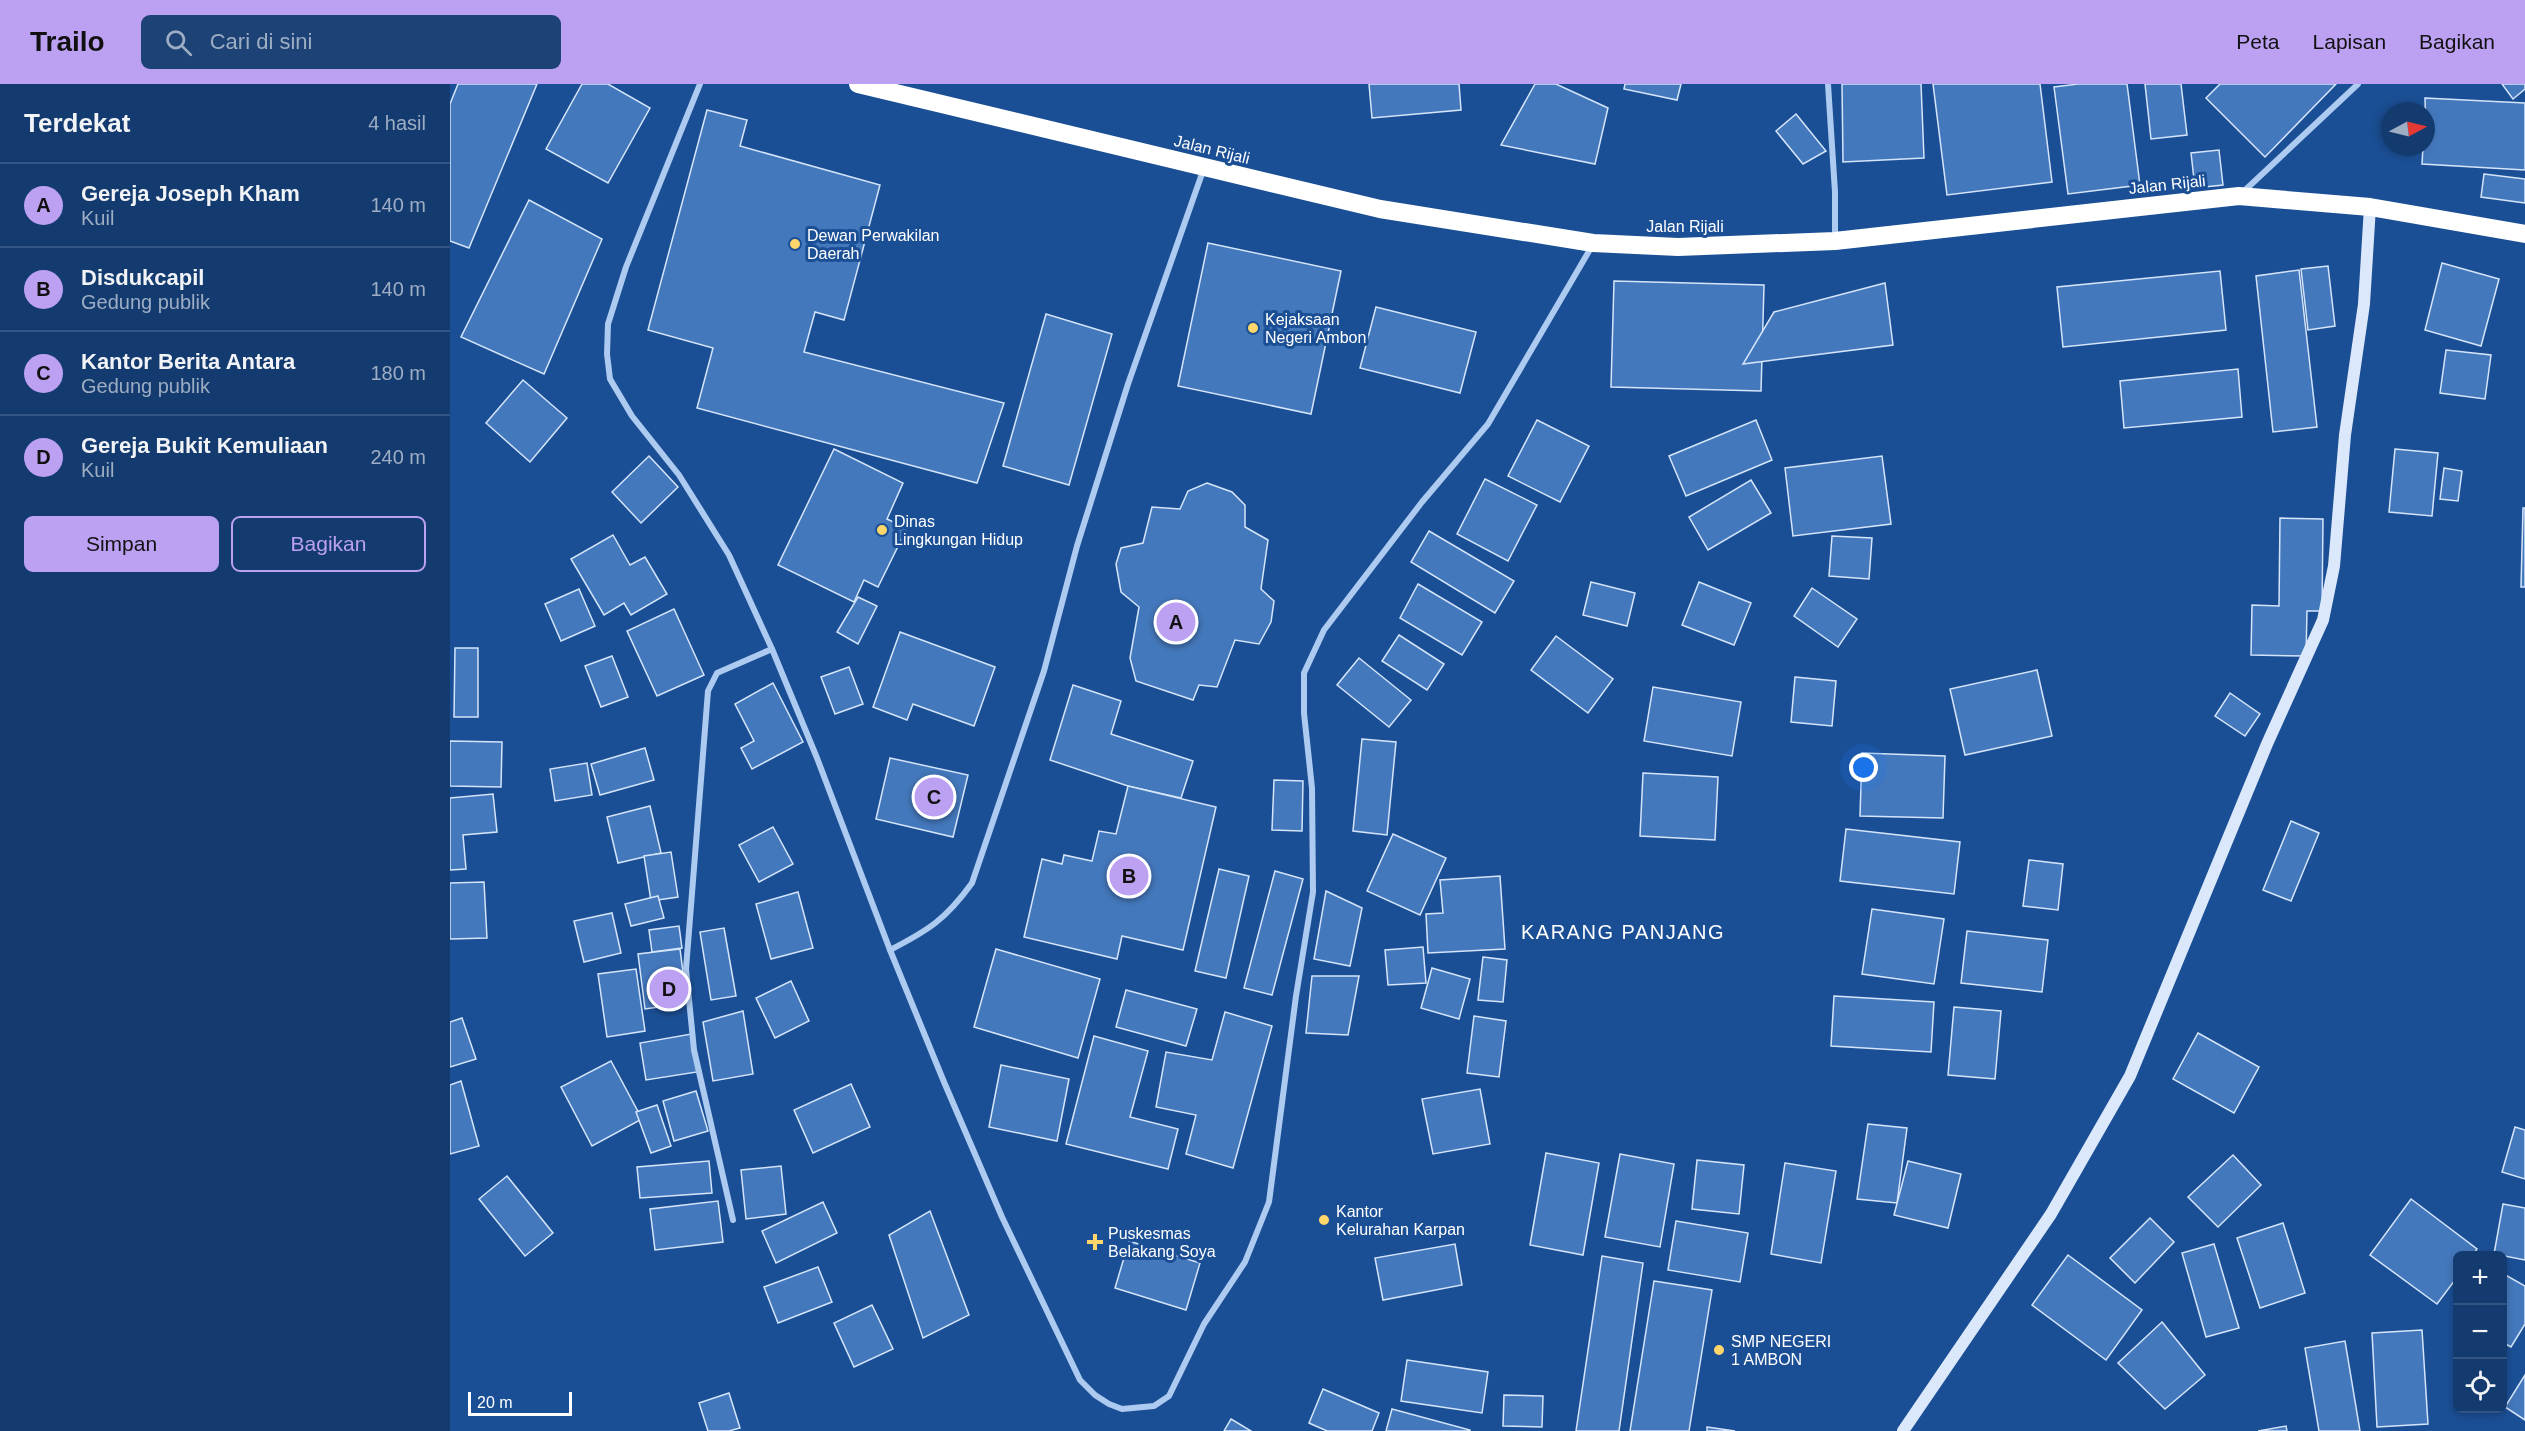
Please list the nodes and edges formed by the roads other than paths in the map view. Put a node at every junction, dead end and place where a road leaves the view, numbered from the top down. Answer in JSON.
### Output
{"nodes":[{"id":1,"x":700,"y":84,"type":"edge"},
{"id":2,"x":858,"y":84,"type":"edge"},
{"id":3,"x":1828,"y":84,"type":"edge"},
{"id":4,"x":2358,"y":84,"type":"edge"},
{"id":5,"x":1204,"y":167,"type":"junction"},
{"id":6,"x":2239,"y":196,"type":"junction"},
{"id":7,"x":2370,"y":207,"type":"junction"},
{"id":8,"x":2525,"y":234,"type":"edge"},
{"id":9,"x":1834,"y":241,"type":"junction"},
{"id":10,"x":1593,"y":243,"type":"junction"},
{"id":11,"x":772,"y":649,"type":"junction"},
{"id":12,"x":890,"y":950,"type":"junction"},
{"id":13,"x":733,"y":1220,"type":"dead end"},
{"id":14,"x":1903,"y":1431,"type":"edge"}],
"edges":[{"from":1,"to":11,"type":"street"},
{"from":2,"to":5,"type":"highway","name":"Jalan Rijali"},
{"from":3,"to":9,"type":"street"},
{"from":4,"to":6,"type":"street"},
{"from":5,"to":10,"type":"highway","name":"Jalan Rijali"},
{"from":5,"to":12,"type":"street"},
{"from":6,"to":7,"type":"highway","name":"Jalan Rijali"},
{"from":6,"to":9,"type":"highway","name":"Jalan Rijali"},
{"from":7,"to":8,"type":"highway","name":"Jalan Rijali"},
{"from":7,"to":14,"type":"street"},
{"from":9,"to":10,"type":"highway","name":"Jalan Rijali"},
{"from":10,"to":12,"type":"street"},
{"from":11,"to":12,"type":"street"},
{"from":11,"to":13,"type":"street"}]}
